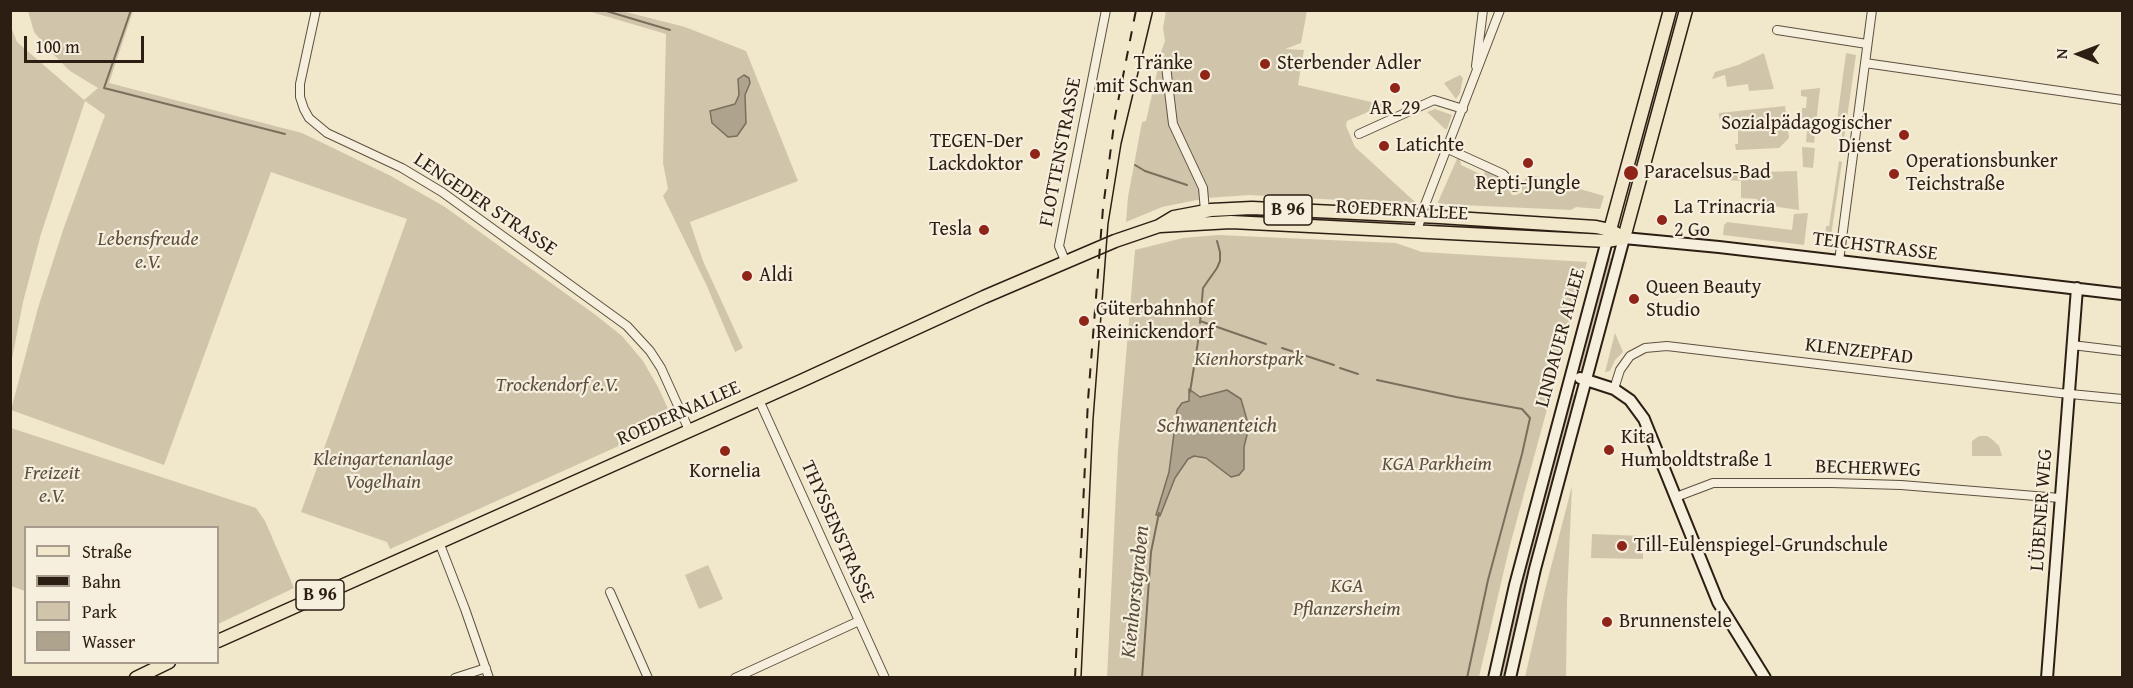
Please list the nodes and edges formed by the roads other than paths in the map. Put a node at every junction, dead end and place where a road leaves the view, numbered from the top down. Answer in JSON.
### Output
{"nodes":[{"id":1,"x":316,"y":10,"type":"edge"},
{"id":2,"x":1106,"y":10,"type":"edge"},
{"id":3,"x":1483,"y":10,"type":"edge"},
{"id":4,"x":1500,"y":10,"type":"edge"},
{"id":5,"x":1670,"y":10,"type":"edge"},
{"id":6,"x":1686,"y":10,"type":"edge"},
{"id":7,"x":1872,"y":10,"type":"edge"},
{"id":8,"x":1778,"y":30,"type":"dead end"},
{"id":9,"x":1867,"y":44,"type":"junction"},
{"id":10,"x":1865,"y":63,"type":"junction"},
{"id":11,"x":1166,"y":66,"type":"dead end"},
{"id":12,"x":1474,"y":80,"type":"junction"},
{"id":13,"x":2122,"y":100,"type":"edge"},
{"id":14,"x":1463,"y":109,"type":"junction"},
{"id":15,"x":1359,"y":134,"type":"dead end"},
{"id":16,"x":1448,"y":149,"type":"junction"},
{"id":17,"x":1515,"y":187,"type":"dead end"},
{"id":18,"x":1205,"y":211,"type":"junction"},
{"id":19,"x":1421,"y":216,"type":"junction"},
{"id":20,"x":1159,"y":226,"type":"junction"},
{"id":21,"x":1417,"y":232,"type":"junction"},
{"id":22,"x":1608,"y":235,"type":"junction"},
{"id":23,"x":1624,"y":238,"type":"junction"},
{"id":24,"x":1839,"y":261,"type":"junction"},
{"id":25,"x":1066,"y":262,"type":"junction"},
{"id":26,"x":2077,"y":288,"type":"junction"},
{"id":27,"x":2122,"y":294,"type":"edge"},
{"id":28,"x":2072,"y":345,"type":"junction"},
{"id":29,"x":2122,"y":351,"type":"edge"},
{"id":30,"x":1571,"y":375,"type":"junction"},
{"id":31,"x":1587,"y":380,"type":"junction"},
{"id":32,"x":1614,"y":389,"type":"junction"},
{"id":33,"x":2068,"y":394,"type":"junction"},
{"id":34,"x":2122,"y":399,"type":"edge"},
{"id":35,"x":759,"y":400,"type":"junction"},
{"id":36,"x":689,"y":430,"type":"junction"},
{"id":37,"x":1676,"y":497,"type":"junction"},
{"id":38,"x":2060,"y":498,"type":"junction"},
{"id":39,"x":438,"y":542,"type":"junction"},
{"id":40,"x":610,"y":592,"type":"dead end"},
{"id":41,"x":859,"y":621,"type":"junction"},
{"id":42,"x":219,"y":641,"type":"edge"},
{"id":43,"x":167,"y":664,"type":"edge"},
{"id":44,"x":486,"y":668,"type":"junction"},
{"id":45,"x":136,"y":678,"type":"edge"},
{"id":46,"x":455,"y":678,"type":"edge"},
{"id":47,"x":489,"y":678,"type":"edge"},
{"id":48,"x":648,"y":678,"type":"edge"},
{"id":49,"x":735,"y":678,"type":"edge"},
{"id":50,"x":885,"y":678,"type":"edge"},
{"id":51,"x":1494,"y":678,"type":"edge"},
{"id":52,"x":1510,"y":678,"type":"edge"},
{"id":53,"x":1765,"y":678,"type":"edge"},
{"id":54,"x":2047,"y":678,"type":"edge"}],
"edges":[{"from":1,"to":36,"type":"street","name":"LENGEDER STRASSE"},
{"from":2,"to":25,"type":"street","name":"FLOTTENSTRASSE"},
{"from":3,"to":12,"type":"street"},
{"from":4,"to":12,"type":"street"},
{"from":5,"to":22,"type":"main road","name":"LINDAUER ALLEE"},
{"from":6,"to":23,"type":"main road","name":"LINDAUER ALLEE"},
{"from":7,"to":9,"type":"street"},
{"from":8,"to":9,"type":"street"},
{"from":9,"to":10,"type":"street"},
{"from":10,"to":13,"type":"street"},
{"from":10,"to":24,"type":"street"},
{"from":11,"to":18,"type":"street"},
{"from":12,"to":14,"type":"street"},
{"from":14,"to":15,"type":"street"},
{"from":14,"to":16,"type":"street"},
{"from":16,"to":17,"type":"street"},
{"from":16,"to":19,"type":"street"},
{"from":18,"to":19,"type":"main road","name":"ROEDERNALLEE","number":"B 96"},
{"from":18,"to":20,"type":"main road","name":"ROEDERNALLEE","number":"B 96"},
{"from":19,"to":21,"type":"street"},
{"from":19,"to":22,"type":"main road","name":"ROEDERNALLEE","number":"B 96"},
{"from":20,"to":21,"type":"main road","name":"ROEDERNALLEE","number":"B 96"},
{"from":20,"to":25,"type":"main road","name":"ROEDERNALLEE","number":"B 96"},
{"from":21,"to":22,"type":"main road","name":"ROEDERNALLEE","number":"B 96"},
{"from":22,"to":23,"type":"main road","number":"B 96"},
{"from":22,"to":30,"type":"street","name":"LINDAUER ALLEE"},
{"from":23,"to":24,"type":"street","name":"TEICHSTRASSE"},
{"from":23,"to":31,"type":"street","name":"LINDAUER ALLEE"},
{"from":24,"to":26,"type":"street","name":"TEICHSTRASSE"},
{"from":25,"to":35,"type":"main road","name":"ROEDERNALLEE","number":"B 96"},
{"from":26,"to":27,"type":"street","name":"TEICHSTRASSE"},
{"from":26,"to":28,"type":"street","name":"LÜBENER WEG"},
{"from":28,"to":29,"type":"street"},
{"from":28,"to":33,"type":"street","name":"LÜBENER WEG"},
{"from":30,"to":31,"type":"street"},
{"from":30,"to":51,"type":"street","name":"LINDAUER ALLEE"},
{"from":31,"to":32,"type":"street"},
{"from":31,"to":52,"type":"street","name":"LINDAUER ALLEE"},
{"from":32,"to":33,"type":"street","name":"KLENZEPFAD"},
{"from":32,"to":37,"type":"street"},
{"from":33,"to":34,"type":"street","name":"KLENZEPFAD"},
{"from":33,"to":38,"type":"street","name":"LÜBENER WEG"},
{"from":35,"to":36,"type":"main road","name":"ROEDERNALLEE","number":"B 96"},
{"from":35,"to":41,"type":"street","name":"THYSSENSTRASSE"},
{"from":36,"to":39,"type":"main road","name":"ROEDERNALLEE","number":"B 96"},
{"from":37,"to":38,"type":"street","name":"BECHERWEG"},
{"from":37,"to":53,"type":"street"},
{"from":38,"to":54,"type":"street","name":"LÜBENER WEG"},
{"from":39,"to":42,"type":"main road","name":"ROEDERNALLEE","number":"B 96"},
{"from":39,"to":44,"type":"street"},
{"from":40,"to":48,"type":"street"},
{"from":41,"to":49,"type":"street"},
{"from":41,"to":50,"type":"street","name":"THYSSENSTRASSE"},
{"from":43,"to":45,"type":"main road"},
{"from":44,"to":46,"type":"street"},
{"from":44,"to":47,"type":"street"}]}
